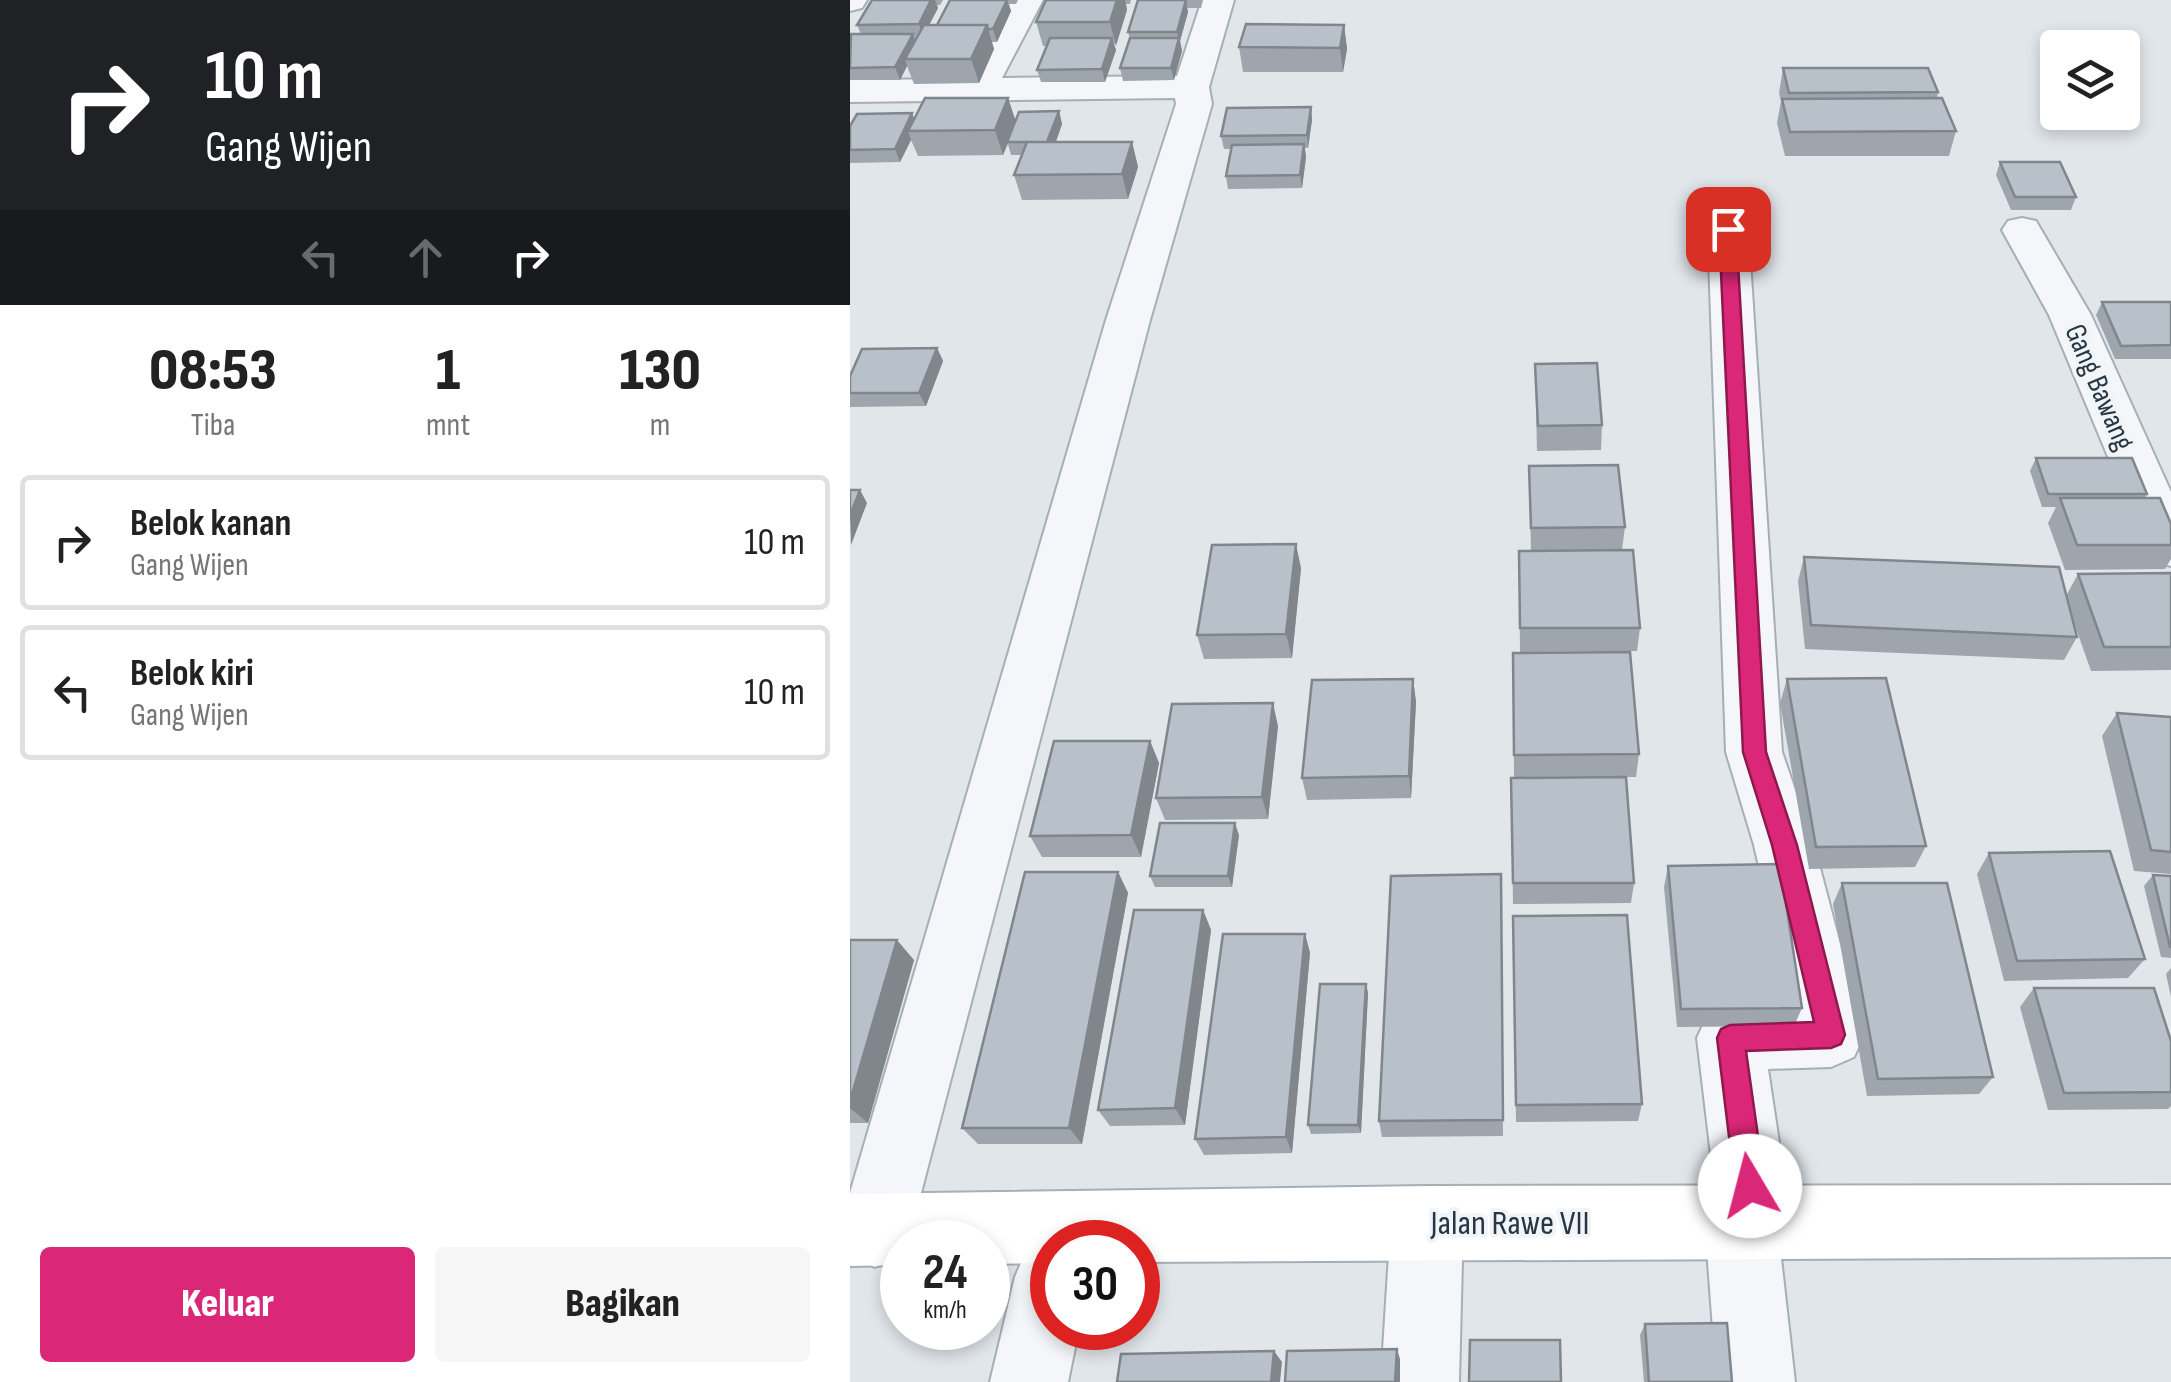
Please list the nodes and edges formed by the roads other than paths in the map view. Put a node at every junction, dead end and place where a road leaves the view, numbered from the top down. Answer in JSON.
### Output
{"nodes":[{"id":1,"x":1027,"y":0,"type":"edge"},
{"id":2,"x":1218,"y":0,"type":"edge"},
{"id":3,"x":1191,"y":87,"type":"junction"},
{"id":4,"x":979,"y":90,"type":"junction"},
{"id":5,"x":850,"y":91,"type":"edge"},
{"id":6,"x":1728,"y":229,"type":"dead end"},
{"id":7,"x":2022,"y":230,"type":"dead end"},
{"id":8,"x":2171,"y":548,"type":"edge"},
{"id":9,"x":2171,"y":1220,"type":"edge"},
{"id":10,"x":1427,"y":1222,"type":"junction"},
{"id":11,"x":1748,"y":1223,"type":"junction"},
{"id":12,"x":863,"y":1230,"type":"edge"},
{"id":13,"x":1160,"y":1242,"type":"edge"},
{"id":14,"x":1030,"y":1246,"type":"edge"},
{"id":15,"x":1036,"y":1350,"type":"edge"},
{"id":16,"x":1029,"y":1382,"type":"edge"},
{"id":17,"x":1420,"y":1382,"type":"edge"},
{"id":18,"x":1756,"y":1382,"type":"edge"}],
"edges":[{"from":1,"to":4,"type":"street"},
{"from":2,"to":3,"type":"street"},
{"from":3,"to":4,"type":"street"},
{"from":3,"to":12,"type":"street"},
{"from":4,"to":5,"type":"street"},
{"from":6,"to":11,"type":"street"},
{"from":7,"to":8,"type":"street","name":"Gang Bawang"},
{"from":9,"to":11,"type":"main road","name":"Jalan Rawe VII"},
{"from":10,"to":11,"type":"main road","name":"Jalan Rawe VII"},
{"from":10,"to":13,"type":"main road","name":"Jalan Rawe VII"},
{"from":10,"to":17,"type":"street"},
{"from":11,"to":18,"type":"street"},
{"from":12,"to":14,"type":"main road","name":"Jalan Rawe VII"},
{"from":15,"to":16,"type":"street"}]}
